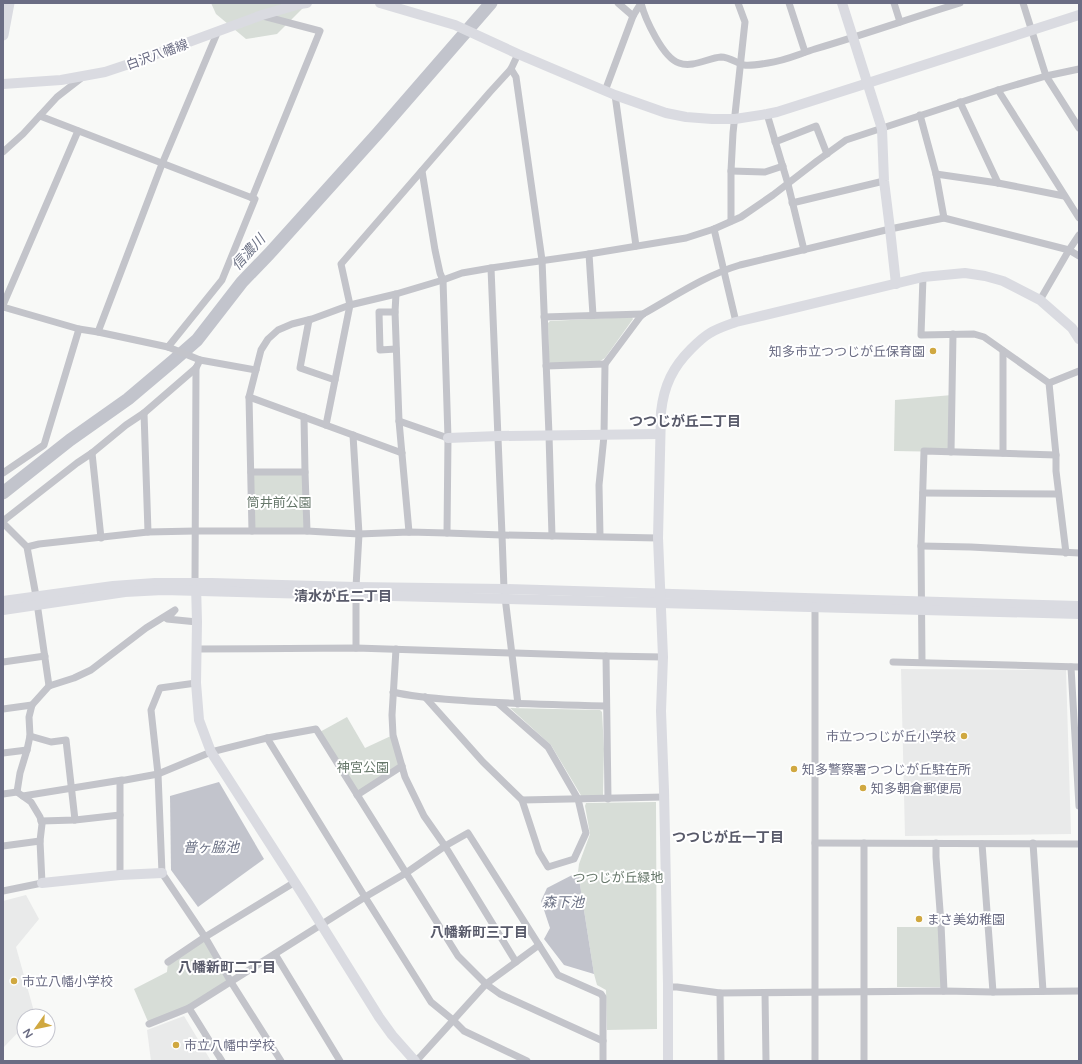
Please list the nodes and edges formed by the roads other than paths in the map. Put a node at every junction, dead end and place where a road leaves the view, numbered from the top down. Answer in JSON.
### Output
{"nodes":[{"id":1,"x":9,"y":3,"type":"edge"},
{"id":2,"x":307,"y":3,"type":"edge"},
{"id":3,"x":380,"y":3,"type":"edge"},
{"id":4,"x":618,"y":3,"type":"edge"},
{"id":5,"x":641,"y":3,"type":"edge"},
{"id":6,"x":738,"y":3,"type":"edge"},
{"id":7,"x":789,"y":3,"type":"edge"},
{"id":8,"x":842,"y":3,"type":"edge"},
{"id":9,"x":894,"y":3,"type":"edge"},
{"id":10,"x":960,"y":3,"type":"edge"},
{"id":11,"x":1023,"y":3,"type":"edge"},
{"id":12,"x":946,"y":5,"type":"edge"},
{"id":13,"x":262,"y":15,"type":"junction"},
{"id":14,"x":1079,"y":15,"type":"edge"},
{"id":15,"x":633,"y":16,"type":"junction"},
{"id":16,"x":900,"y":22,"type":"junction"},
{"id":17,"x":1031,"y":30,"type":"junction"},
{"id":18,"x":218,"y":31,"type":"junction"},
{"id":19,"x":3,"y":35,"type":"edge"},
{"id":20,"x":853,"y":38,"type":"junction"},
{"id":21,"x":805,"y":52,"type":"junction"},
{"id":22,"x":518,"y":54,"type":"junction"},
{"id":23,"x":741,"y":63,"type":"junction"},
{"id":24,"x":1079,"y":68,"type":"edge"},
{"id":25,"x":512,"y":69,"type":"junction"},
{"id":26,"x":86,"y":75,"type":"junction"},
{"id":27,"x":1046,"y":76,"type":"junction"},
{"id":28,"x":868,"y":83,"type":"junction"},
{"id":29,"x":3,"y":84,"type":"edge"},
{"id":30,"x":998,"y":90,"type":"junction"},
{"id":31,"x":605,"y":91,"type":"junction"},
{"id":32,"x":616,"y":95,"type":"junction"},
{"id":33,"x":960,"y":102,"type":"junction"},
{"id":34,"x":767,"y":114,"type":"junction"},
{"id":35,"x":920,"y":115,"type":"junction"},
{"id":36,"x":40,"y":116,"type":"junction"},
{"id":37,"x":735,"y":119,"type":"junction"},
{"id":38,"x":1079,"y":128,"type":"edge"},
{"id":39,"x":882,"y":129,"type":"junction"},
{"id":40,"x":78,"y":131,"type":"junction"},
{"id":41,"x":775,"y":142,"type":"junction"},
{"id":42,"x":3,"y":152,"type":"edge"},
{"id":43,"x":827,"y":154,"type":"junction"},
{"id":44,"x":162,"y":164,"type":"junction"},
{"id":45,"x":783,"y":166,"type":"junction"},
{"id":46,"x":422,"y":171,"type":"junction"},
{"id":47,"x":731,"y":171,"type":"junction"},
{"id":48,"x":936,"y":174,"type":"junction"},
{"id":49,"x":884,"y":181,"type":"junction"},
{"id":50,"x":998,"y":183,"type":"junction"},
{"id":51,"x":788,"y":184,"type":"junction"},
{"id":52,"x":1064,"y":196,"type":"junction"},
{"id":53,"x":252,"y":198,"type":"junction"},
{"id":54,"x":792,"y":203,"type":"junction"},
{"id":55,"x":944,"y":218,"type":"junction"},
{"id":56,"x":1079,"y":218,"type":"edge"},
{"id":57,"x":731,"y":221,"type":"junction"},
{"id":58,"x":714,"y":229,"type":"junction"},
{"id":59,"x":890,"y":229,"type":"junction"},
{"id":60,"x":1079,"y":235,"type":"edge"},
{"id":61,"x":636,"y":246,"type":"junction"},
{"id":62,"x":804,"y":250,"type":"junction"},
{"id":63,"x":1069,"y":250,"type":"junction"},
{"id":64,"x":589,"y":254,"type":"junction"},
{"id":65,"x":1079,"y":256,"type":"edge"},
{"id":66,"x":542,"y":260,"type":"junction"},
{"id":67,"x":491,"y":268,"type":"junction"},
{"id":68,"x":724,"y":270,"type":"junction"},
{"id":69,"x":923,"y":278,"type":"junction"},
{"id":70,"x":443,"y":280,"type":"junction"},
{"id":71,"x":896,"y":284,"type":"junction"},
{"id":72,"x":396,"y":294,"type":"junction"},
{"id":73,"x":1040,"y":300,"type":"junction"},
{"id":74,"x":350,"y":305,"type":"junction"},
{"id":75,"x":3,"y":306,"type":"edge"},
{"id":76,"x":395,"y":312,"type":"junction"},
{"id":77,"x":643,"y":314,"type":"junction"},
{"id":78,"x":593,"y":315,"type":"junction"},
{"id":79,"x":544,"y":317,"type":"junction"},
{"id":80,"x":309,"y":320,"type":"junction"},
{"id":81,"x":736,"y":322,"type":"junction"},
{"id":82,"x":79,"y":329,"type":"junction"},
{"id":83,"x":98,"y":332,"type":"junction"},
{"id":84,"x":953,"y":334,"type":"junction"},
{"id":85,"x":1079,"y":339,"type":"edge"},
{"id":86,"x":168,"y":347,"type":"junction"},
{"id":87,"x":396,"y":349,"type":"junction"},
{"id":88,"x":1003,"y":351,"type":"junction"},
{"id":89,"x":197,"y":358,"type":"junction"},
{"id":90,"x":605,"y":364,"type":"junction"},
{"id":91,"x":546,"y":366,"type":"junction"},
{"id":92,"x":196,"y":368,"type":"junction"},
{"id":93,"x":256,"y":370,"type":"junction"},
{"id":94,"x":1079,"y":371,"type":"edge"},
{"id":95,"x":335,"y":380,"type":"junction"},
{"id":96,"x":1049,"y":383,"type":"junction"},
{"id":97,"x":249,"y":397,"type":"junction"},
{"id":98,"x":144,"y":413,"type":"junction"},
{"id":99,"x":304,"y":417,"type":"junction"},
{"id":100,"x":399,"y":421,"type":"junction"},
{"id":101,"x":326,"y":425,"type":"junction"},
{"id":102,"x":660,"y":434,"type":"junction"},
{"id":103,"x":353,"y":435,"type":"junction"},
{"id":104,"x":498,"y":436,"type":"junction"},
{"id":105,"x":549,"y":436,"type":"junction"},
{"id":106,"x":604,"y":436,"type":"junction"},
{"id":107,"x":448,"y":438,"type":"junction"},
{"id":108,"x":951,"y":452,"type":"junction"},
{"id":109,"x":92,"y":453,"type":"junction"},
{"id":110,"x":402,"y":453,"type":"junction"},
{"id":111,"x":1002,"y":453,"type":"junction"},
{"id":112,"x":1056,"y":455,"type":"junction"},
{"id":113,"x":251,"y":472,"type":"junction"},
{"id":114,"x":305,"y":472,"type":"junction"},
{"id":115,"x":3,"y":473,"type":"edge"},
{"id":116,"x":923,"y":493,"type":"junction"},
{"id":117,"x":1058,"y":494,"type":"junction"},
{"id":118,"x":3,"y":522,"type":"edge"},
{"id":119,"x":195,"y":531,"type":"junction"},
{"id":120,"x":252,"y":531,"type":"junction"},
{"id":121,"x":148,"y":532,"type":"junction"},
{"id":122,"x":307,"y":532,"type":"junction"},
{"id":123,"x":409,"y":532,"type":"junction"},
{"id":124,"x":447,"y":532,"type":"junction"},
{"id":125,"x":359,"y":534,"type":"junction"},
{"id":126,"x":502,"y":535,"type":"junction"},
{"id":127,"x":552,"y":536,"type":"junction"},
{"id":128,"x":600,"y":536,"type":"junction"},
{"id":129,"x":101,"y":538,"type":"junction"},
{"id":130,"x":658,"y":538,"type":"junction"},
{"id":131,"x":921,"y":546,"type":"junction"},
{"id":132,"x":27,"y":547,"type":"junction"},
{"id":133,"x":1066,"y":553,"type":"junction"},
{"id":134,"x":1079,"y":553,"type":"edge"},
{"id":135,"x":196,"y":587,"type":"junction"},
{"id":136,"x":356,"y":591,"type":"junction"},
{"id":137,"x":504,"y":594,"type":"junction"},
{"id":138,"x":660,"y":599,"type":"junction"},
{"id":139,"x":3,"y":601,"type":"edge"},
{"id":140,"x":37,"y":601,"type":"junction"},
{"id":141,"x":815,"y":603,"type":"junction"},
{"id":142,"x":921,"y":606,"type":"junction"},
{"id":143,"x":1079,"y":606,"type":"edge"},
{"id":144,"x":3,"y":610,"type":"edge"},
{"id":145,"x":1079,"y":614,"type":"edge"},
{"id":146,"x":197,"y":622,"type":"junction"},
{"id":147,"x":356,"y":648,"type":"junction"},
{"id":148,"x":197,"y":649,"type":"junction"},
{"id":149,"x":396,"y":649,"type":"junction"},
{"id":150,"x":512,"y":654,"type":"junction"},
{"id":151,"x":45,"y":656,"type":"junction"},
{"id":152,"x":606,"y":656,"type":"junction"},
{"id":153,"x":663,"y":657,"type":"junction"},
{"id":154,"x":3,"y":662,"type":"edge"},
{"id":155,"x":893,"y":662,"type":"dead end"},
{"id":156,"x":922,"y":662,"type":"junction"},
{"id":157,"x":1071,"y":667,"type":"junction"},
{"id":158,"x":1079,"y":667,"type":"edge"},
{"id":159,"x":196,"y":683,"type":"junction"},
{"id":160,"x":49,"y":686,"type":"junction"},
{"id":161,"x":393,"y":692,"type":"junction"},
{"id":162,"x":425,"y":697,"type":"junction"},
{"id":163,"x":498,"y":703,"type":"junction"},
{"id":164,"x":518,"y":704,"type":"junction"},
{"id":165,"x":32,"y":705,"type":"junction"},
{"id":166,"x":606,"y":706,"type":"junction"},
{"id":167,"x":3,"y":709,"type":"edge"},
{"id":168,"x":30,"y":736,"type":"junction"},
{"id":169,"x":267,"y":738,"type":"junction"},
{"id":170,"x":27,"y":750,"type":"junction"},
{"id":171,"x":211,"y":752,"type":"junction"},
{"id":172,"x":3,"y":754,"type":"edge"},
{"id":173,"x":402,"y":766,"type":"junction"},
{"id":174,"x":158,"y":774,"type":"junction"},
{"id":175,"x":122,"y":780,"type":"junction"},
{"id":176,"x":72,"y":788,"type":"junction"},
{"id":177,"x":3,"y":794,"type":"edge"},
{"id":178,"x":20,"y":794,"type":"junction"},
{"id":179,"x":357,"y":795,"type":"junction"},
{"id":180,"x":664,"y":798,"type":"junction"},
{"id":181,"x":578,"y":799,"type":"junction"},
{"id":182,"x":608,"y":799,"type":"junction"},
{"id":183,"x":522,"y":800,"type":"junction"},
{"id":184,"x":1079,"y":806,"type":"edge"},
{"id":185,"x":120,"y":815,"type":"junction"},
{"id":186,"x":75,"y":820,"type":"junction"},
{"id":187,"x":41,"y":821,"type":"junction"},
{"id":188,"x":40,"y":841,"type":"junction"},
{"id":189,"x":815,"y":843,"type":"junction"},
{"id":190,"x":864,"y":843,"type":"junction"},
{"id":191,"x":936,"y":843,"type":"junction"},
{"id":192,"x":1033,"y":843,"type":"junction"},
{"id":193,"x":982,"y":844,"type":"junction"},
{"id":194,"x":1079,"y":844,"type":"edge"},
{"id":195,"x":3,"y":846,"type":"edge"},
{"id":196,"x":445,"y":846,"type":"junction"},
{"id":197,"x":162,"y":873,"type":"junction"},
{"id":198,"x":406,"y":873,"type":"junction"},
{"id":199,"x":120,"y":875,"type":"junction"},
{"id":200,"x":42,"y":882,"type":"junction"},
{"id":201,"x":295,"y":882,"type":"junction"},
{"id":202,"x":3,"y":891,"type":"edge"},
{"id":203,"x":365,"y":898,"type":"junction"},
{"id":204,"x":321,"y":925,"type":"junction"},
{"id":205,"x":206,"y":937,"type":"junction"},
{"id":206,"x":539,"y":944,"type":"junction"},
{"id":207,"x":275,"y":954,"type":"junction"},
{"id":208,"x":168,"y":962,"type":"dead end"},
{"id":209,"x":516,"y":962,"type":"junction"},
{"id":210,"x":231,"y":982,"type":"junction"},
{"id":211,"x":486,"y":984,"type":"junction"},
{"id":212,"x":668,"y":987,"type":"junction"},
{"id":213,"x":944,"y":991,"type":"junction"},
{"id":214,"x":1042,"y":991,"type":"junction"},
{"id":215,"x":1079,"y":991,"type":"edge"},
{"id":216,"x":815,"y":992,"type":"junction"},
{"id":217,"x":864,"y":992,"type":"junction"},
{"id":218,"x":993,"y":992,"type":"junction"},
{"id":219,"x":720,"y":993,"type":"junction"},
{"id":220,"x":765,"y":993,"type":"junction"},
{"id":221,"x":189,"y":1008,"type":"junction"},
{"id":222,"x":453,"y":1020,"type":"junction"},
{"id":223,"x":149,"y":1024,"type":"dead end"},
{"id":224,"x":603,"y":1041,"type":"junction"},
{"id":225,"x":222,"y":1061,"type":"edge"},
{"id":226,"x":281,"y":1061,"type":"edge"},
{"id":227,"x":340,"y":1061,"type":"edge"},
{"id":228,"x":415,"y":1061,"type":"edge"},
{"id":229,"x":527,"y":1061,"type":"edge"},
{"id":230,"x":603,"y":1061,"type":"edge"},
{"id":231,"x":668,"y":1061,"type":"edge"},
{"id":232,"x":721,"y":1061,"type":"edge"},
{"id":233,"x":766,"y":1061,"type":"edge"},
{"id":234,"x":814,"y":1061,"type":"edge"},
{"id":235,"x":864,"y":1061,"type":"edge"}],
"edges":[{"from":1,"to":19,"type":"main road"},
{"from":2,"to":13,"type":"street","name":"白沢八幡線"},
{"from":3,"to":22,"type":"street"},
{"from":4,"to":15,"type":"street"},
{"from":5,"to":15,"type":"street"},
{"from":5,"to":23,"type":"street"},
{"from":6,"to":23,"type":"street"},
{"from":7,"to":21,"type":"street"},
{"from":8,"to":20,"type":"street"},
{"from":9,"to":16,"type":"street"},
{"from":10,"to":12,"type":"street"},
{"from":11,"to":17,"type":"street"},
{"from":12,"to":16,"type":"street"},
{"from":13,"to":18,"type":"street","name":"白沢八幡線"},
{"from":13,"to":53,"type":"street"},
{"from":14,"to":17,"type":"street"},
{"from":15,"to":31,"type":"street"},
{"from":16,"to":20,"type":"street"},
{"from":17,"to":27,"type":"street"},
{"from":17,"to":28,"type":"street"},
{"from":18,"to":26,"type":"street","name":"白沢八幡線"},
{"from":18,"to":44,"type":"street"},
{"from":20,"to":21,"type":"street"},
{"from":20,"to":28,"type":"street"},
{"from":21,"to":23,"type":"street"},
{"from":22,"to":25,"type":"street"},
{"from":22,"to":31,"type":"street"},
{"from":23,"to":37,"type":"street"},
{"from":24,"to":27,"type":"street"},
{"from":25,"to":46,"type":"street"},
{"from":25,"to":66,"type":"street"},
{"from":26,"to":29,"type":"street","name":"白沢八幡線"},
{"from":26,"to":36,"type":"street"},
{"from":27,"to":30,"type":"street"},
{"from":27,"to":38,"type":"street"},
{"from":28,"to":34,"type":"street"},
{"from":28,"to":39,"type":"street"},
{"from":30,"to":33,"type":"street"},
{"from":30,"to":52,"type":"street"},
{"from":31,"to":32,"type":"street"},
{"from":32,"to":37,"type":"street"},
{"from":32,"to":61,"type":"street"},
{"from":33,"to":35,"type":"street"},
{"from":33,"to":50,"type":"street"},
{"from":34,"to":37,"type":"street"},
{"from":34,"to":41,"type":"street"},
{"from":35,"to":39,"type":"street"},
{"from":35,"to":48,"type":"street"},
{"from":36,"to":40,"type":"street"},
{"from":36,"to":42,"type":"street"},
{"from":37,"to":47,"type":"street"},
{"from":39,"to":43,"type":"street"},
{"from":39,"to":49,"type":"street"},
{"from":40,"to":44,"type":"street"},
{"from":40,"to":75,"type":"street"},
{"from":41,"to":43,"type":"street"},
{"from":41,"to":45,"type":"street"},
{"from":43,"to":51,"type":"street"},
{"from":44,"to":53,"type":"street"},
{"from":44,"to":83,"type":"street"},
{"from":45,"to":47,"type":"street"},
{"from":45,"to":51,"type":"street"},
{"from":46,"to":70,"type":"street"},
{"from":46,"to":74,"type":"street"},
{"from":47,"to":57,"type":"street"},
{"from":48,"to":50,"type":"street"},
{"from":48,"to":55,"type":"street"},
{"from":49,"to":54,"type":"street"},
{"from":49,"to":59,"type":"street"},
{"from":50,"to":52,"type":"street"},
{"from":51,"to":54,"type":"street"},
{"from":51,"to":57,"type":"street"},
{"from":52,"to":56,"type":"street"},
{"from":53,"to":86,"type":"street"},
{"from":54,"to":62,"type":"street"},
{"from":55,"to":59,"type":"street"},
{"from":55,"to":63,"type":"street"},
{"from":57,"to":58,"type":"street"},
{"from":58,"to":61,"type":"street"},
{"from":58,"to":68,"type":"street"},
{"from":59,"to":62,"type":"street"},
{"from":59,"to":71,"type":"street"},
{"from":60,"to":63,"type":"street"},
{"from":61,"to":64,"type":"street"},
{"from":62,"to":68,"type":"street"},
{"from":63,"to":65,"type":"street"},
{"from":63,"to":73,"type":"street"},
{"from":64,"to":66,"type":"street"},
{"from":64,"to":78,"type":"street"},
{"from":66,"to":67,"type":"street"},
{"from":66,"to":79,"type":"street"},
{"from":67,"to":70,"type":"street"},
{"from":67,"to":104,"type":"street"},
{"from":68,"to":77,"type":"street"},
{"from":68,"to":81,"type":"street"},
{"from":69,"to":71,"type":"street"},
{"from":69,"to":73,"type":"street"},
{"from":69,"to":84,"type":"street"},
{"from":70,"to":72,"type":"street"},
{"from":70,"to":107,"type":"street"},
{"from":71,"to":81,"type":"street"},
{"from":72,"to":74,"type":"street"},
{"from":72,"to":76,"type":"street"},
{"from":73,"to":85,"type":"street"},
{"from":74,"to":80,"type":"street"},
{"from":74,"to":95,"type":"street"},
{"from":75,"to":82,"type":"street"},
{"from":76,"to":87,"type":"street"},
{"from":76,"to":87,"type":"street"},
{"from":77,"to":78,"type":"street"},
{"from":77,"to":90,"type":"street"},
{"from":78,"to":79,"type":"street"},
{"from":79,"to":91,"type":"street"},
{"from":80,"to":93,"type":"street"},
{"from":80,"to":95,"type":"street"},
{"from":81,"to":102,"type":"street"},
{"from":82,"to":83,"type":"street"},
{"from":82,"to":115,"type":"street"},
{"from":83,"to":86,"type":"street"},
{"from":84,"to":88,"type":"street"},
{"from":84,"to":108,"type":"street"},
{"from":86,"to":89,"type":"street"},
{"from":87,"to":100,"type":"street"},
{"from":88,"to":96,"type":"street"},
{"from":88,"to":111,"type":"street"},
{"from":89,"to":92,"type":"street"},
{"from":89,"to":93,"type":"street"},
{"from":90,"to":91,"type":"street"},
{"from":90,"to":106,"type":"street"},
{"from":91,"to":105,"type":"street"},
{"from":92,"to":98,"type":"street"},
{"from":92,"to":119,"type":"street"},
{"from":93,"to":97,"type":"street"},
{"from":94,"to":96,"type":"street"},
{"from":95,"to":101,"type":"street"},
{"from":96,"to":112,"type":"street"},
{"from":97,"to":99,"type":"street"},
{"from":97,"to":113,"type":"street"},
{"from":98,"to":109,"type":"street"},
{"from":98,"to":121,"type":"street"},
{"from":99,"to":101,"type":"street"},
{"from":99,"to":114,"type":"street"},
{"from":100,"to":107,"type":"street"},
{"from":100,"to":110,"type":"street"},
{"from":101,"to":103,"type":"street"},
{"from":102,"to":106,"type":"street"},
{"from":102,"to":130,"type":"street"},
{"from":103,"to":110,"type":"street"},
{"from":103,"to":125,"type":"street"},
{"from":104,"to":105,"type":"street"},
{"from":104,"to":107,"type":"street"},
{"from":104,"to":126,"type":"street"},
{"from":105,"to":106,"type":"street"},
{"from":105,"to":127,"type":"street"},
{"from":106,"to":128,"type":"street"},
{"from":107,"to":124,"type":"street"},
{"from":108,"to":111,"type":"street"},
{"from":108,"to":116,"type":"street"},
{"from":109,"to":118,"type":"street"},
{"from":109,"to":129,"type":"street"},
{"from":110,"to":123,"type":"street"},
{"from":111,"to":112,"type":"street"},
{"from":112,"to":117,"type":"street"},
{"from":113,"to":114,"type":"street"},
{"from":113,"to":120,"type":"street"},
{"from":114,"to":122,"type":"street"},
{"from":116,"to":117,"type":"street"},
{"from":116,"to":131,"type":"street"},
{"from":117,"to":133,"type":"street"},
{"from":118,"to":132,"type":"street"},
{"from":119,"to":120,"type":"street"},
{"from":119,"to":121,"type":"street"},
{"from":119,"to":135,"type":"street"},
{"from":120,"to":122,"type":"street"},
{"from":121,"to":129,"type":"street"},
{"from":122,"to":125,"type":"street"},
{"from":123,"to":124,"type":"street"},
{"from":123,"to":125,"type":"street"},
{"from":124,"to":126,"type":"street"},
{"from":125,"to":136,"type":"street"},
{"from":126,"to":127,"type":"street"},
{"from":126,"to":137,"type":"street"},
{"from":127,"to":128,"type":"street"},
{"from":128,"to":130,"type":"street"},
{"from":129,"to":132,"type":"street"},
{"from":130,"to":138,"type":"street"},
{"from":131,"to":133,"type":"street"},
{"from":131,"to":142,"type":"street"},
{"from":132,"to":140,"type":"street"},
{"from":133,"to":134,"type":"street"},
{"from":135,"to":136,"type":"street"},
{"from":135,"to":140,"type":"street"},
{"from":135,"to":146,"type":"street"},
{"from":136,"to":137,"type":"street"},
{"from":136,"to":147,"type":"street"},
{"from":137,"to":138,"type":"street"},
{"from":137,"to":150,"type":"street"},
{"from":138,"to":141,"type":"street"},
{"from":138,"to":153,"type":"street"},
{"from":139,"to":140,"type":"street"},
{"from":140,"to":144,"type":"street"},
{"from":140,"to":151,"type":"street"},
{"from":141,"to":142,"type":"street"},
{"from":141,"to":189,"type":"street"},
{"from":142,"to":143,"type":"street"},
{"from":142,"to":145,"type":"street"},
{"from":142,"to":156,"type":"street"},
{"from":146,"to":148,"type":"street"},
{"from":146,"to":160,"type":"street"},
{"from":147,"to":148,"type":"street"},
{"from":147,"to":149,"type":"street"},
{"from":148,"to":159,"type":"street"},
{"from":149,"to":150,"type":"street"},
{"from":149,"to":161,"type":"street"},
{"from":150,"to":152,"type":"street"},
{"from":150,"to":164,"type":"street"},
{"from":151,"to":154,"type":"street"},
{"from":151,"to":160,"type":"street"},
{"from":152,"to":153,"type":"street"},
{"from":152,"to":166,"type":"street"},
{"from":153,"to":180,"type":"street"},
{"from":155,"to":156,"type":"street"},
{"from":156,"to":157,"type":"street"},
{"from":157,"to":158,"type":"street"},
{"from":157,"to":184,"type":"street"},
{"from":159,"to":171,"type":"street"},
{"from":159,"to":174,"type":"street"},
{"from":160,"to":165,"type":"street"},
{"from":161,"to":162,"type":"street"},
{"from":161,"to":173,"type":"street"},
{"from":162,"to":163,"type":"street"},
{"from":162,"to":183,"type":"street"},
{"from":163,"to":164,"type":"street"},
{"from":163,"to":181,"type":"street"},
{"from":164,"to":166,"type":"street"},
{"from":165,"to":167,"type":"street"},
{"from":165,"to":168,"type":"street"},
{"from":166,"to":182,"type":"street"},
{"from":168,"to":170,"type":"street"},
{"from":168,"to":176,"type":"street"},
{"from":169,"to":171,"type":"street"},
{"from":169,"to":179,"type":"street"},
{"from":169,"to":203,"type":"street"},
{"from":170,"to":172,"type":"street"},
{"from":170,"to":178,"type":"street"},
{"from":171,"to":174,"type":"street"},
{"from":171,"to":201,"type":"street"},
{"from":173,"to":179,"type":"street"},
{"from":173,"to":196,"type":"street"},
{"from":174,"to":175,"type":"street"},
{"from":174,"to":197,"type":"street"},
{"from":175,"to":176,"type":"street"},
{"from":175,"to":185,"type":"street"},
{"from":176,"to":178,"type":"street"},
{"from":176,"to":186,"type":"street"},
{"from":177,"to":178,"type":"street"},
{"from":178,"to":187,"type":"street"},
{"from":179,"to":198,"type":"street"},
{"from":180,"to":182,"type":"street"},
{"from":180,"to":212,"type":"street"},
{"from":181,"to":182,"type":"street"},
{"from":181,"to":183,"type":"street"},
{"from":181,"to":183,"type":"street"},
{"from":185,"to":186,"type":"street"},
{"from":185,"to":199,"type":"street"},
{"from":186,"to":187,"type":"street"},
{"from":187,"to":188,"type":"street"},
{"from":188,"to":195,"type":"street"},
{"from":188,"to":200,"type":"street"},
{"from":189,"to":190,"type":"street"},
{"from":189,"to":216,"type":"street"},
{"from":190,"to":191,"type":"street"},
{"from":190,"to":217,"type":"street"},
{"from":191,"to":193,"type":"street"},
{"from":191,"to":213,"type":"street"},
{"from":192,"to":193,"type":"street"},
{"from":192,"to":194,"type":"street"},
{"from":192,"to":214,"type":"street"},
{"from":193,"to":218,"type":"street"},
{"from":196,"to":198,"type":"street"},
{"from":196,"to":206,"type":"street"},
{"from":196,"to":209,"type":"street"},
{"from":197,"to":199,"type":"street"},
{"from":197,"to":205,"type":"street"},
{"from":198,"to":203,"type":"street"},
{"from":198,"to":211,"type":"street"},
{"from":199,"to":200,"type":"street"},
{"from":200,"to":202,"type":"street"},
{"from":201,"to":204,"type":"street"},
{"from":201,"to":205,"type":"street"},
{"from":203,"to":204,"type":"street"},
{"from":203,"to":222,"type":"street"},
{"from":204,"to":207,"type":"street"},
{"from":204,"to":228,"type":"street"},
{"from":205,"to":208,"type":"street"},
{"from":205,"to":210,"type":"street"},
{"from":206,"to":209,"type":"street"},
{"from":206,"to":224,"type":"street"},
{"from":207,"to":210,"type":"street"},
{"from":207,"to":227,"type":"street"},
{"from":209,"to":211,"type":"street"},
{"from":210,"to":221,"type":"street"},
{"from":210,"to":226,"type":"street"},
{"from":211,"to":222,"type":"street"},
{"from":211,"to":224,"type":"street"},
{"from":212,"to":219,"type":"street"},
{"from":212,"to":231,"type":"street"},
{"from":213,"to":217,"type":"street"},
{"from":213,"to":218,"type":"street"},
{"from":214,"to":215,"type":"street"},
{"from":214,"to":218,"type":"street"},
{"from":216,"to":217,"type":"street"},
{"from":216,"to":220,"type":"street"},
{"from":216,"to":234,"type":"street"},
{"from":217,"to":235,"type":"street"},
{"from":219,"to":220,"type":"street"},
{"from":219,"to":232,"type":"street"},
{"from":220,"to":233,"type":"street"},
{"from":221,"to":223,"type":"street"},
{"from":221,"to":225,"type":"street"},
{"from":222,"to":228,"type":"street"},
{"from":222,"to":229,"type":"street"},
{"from":224,"to":230,"type":"street"}]}
